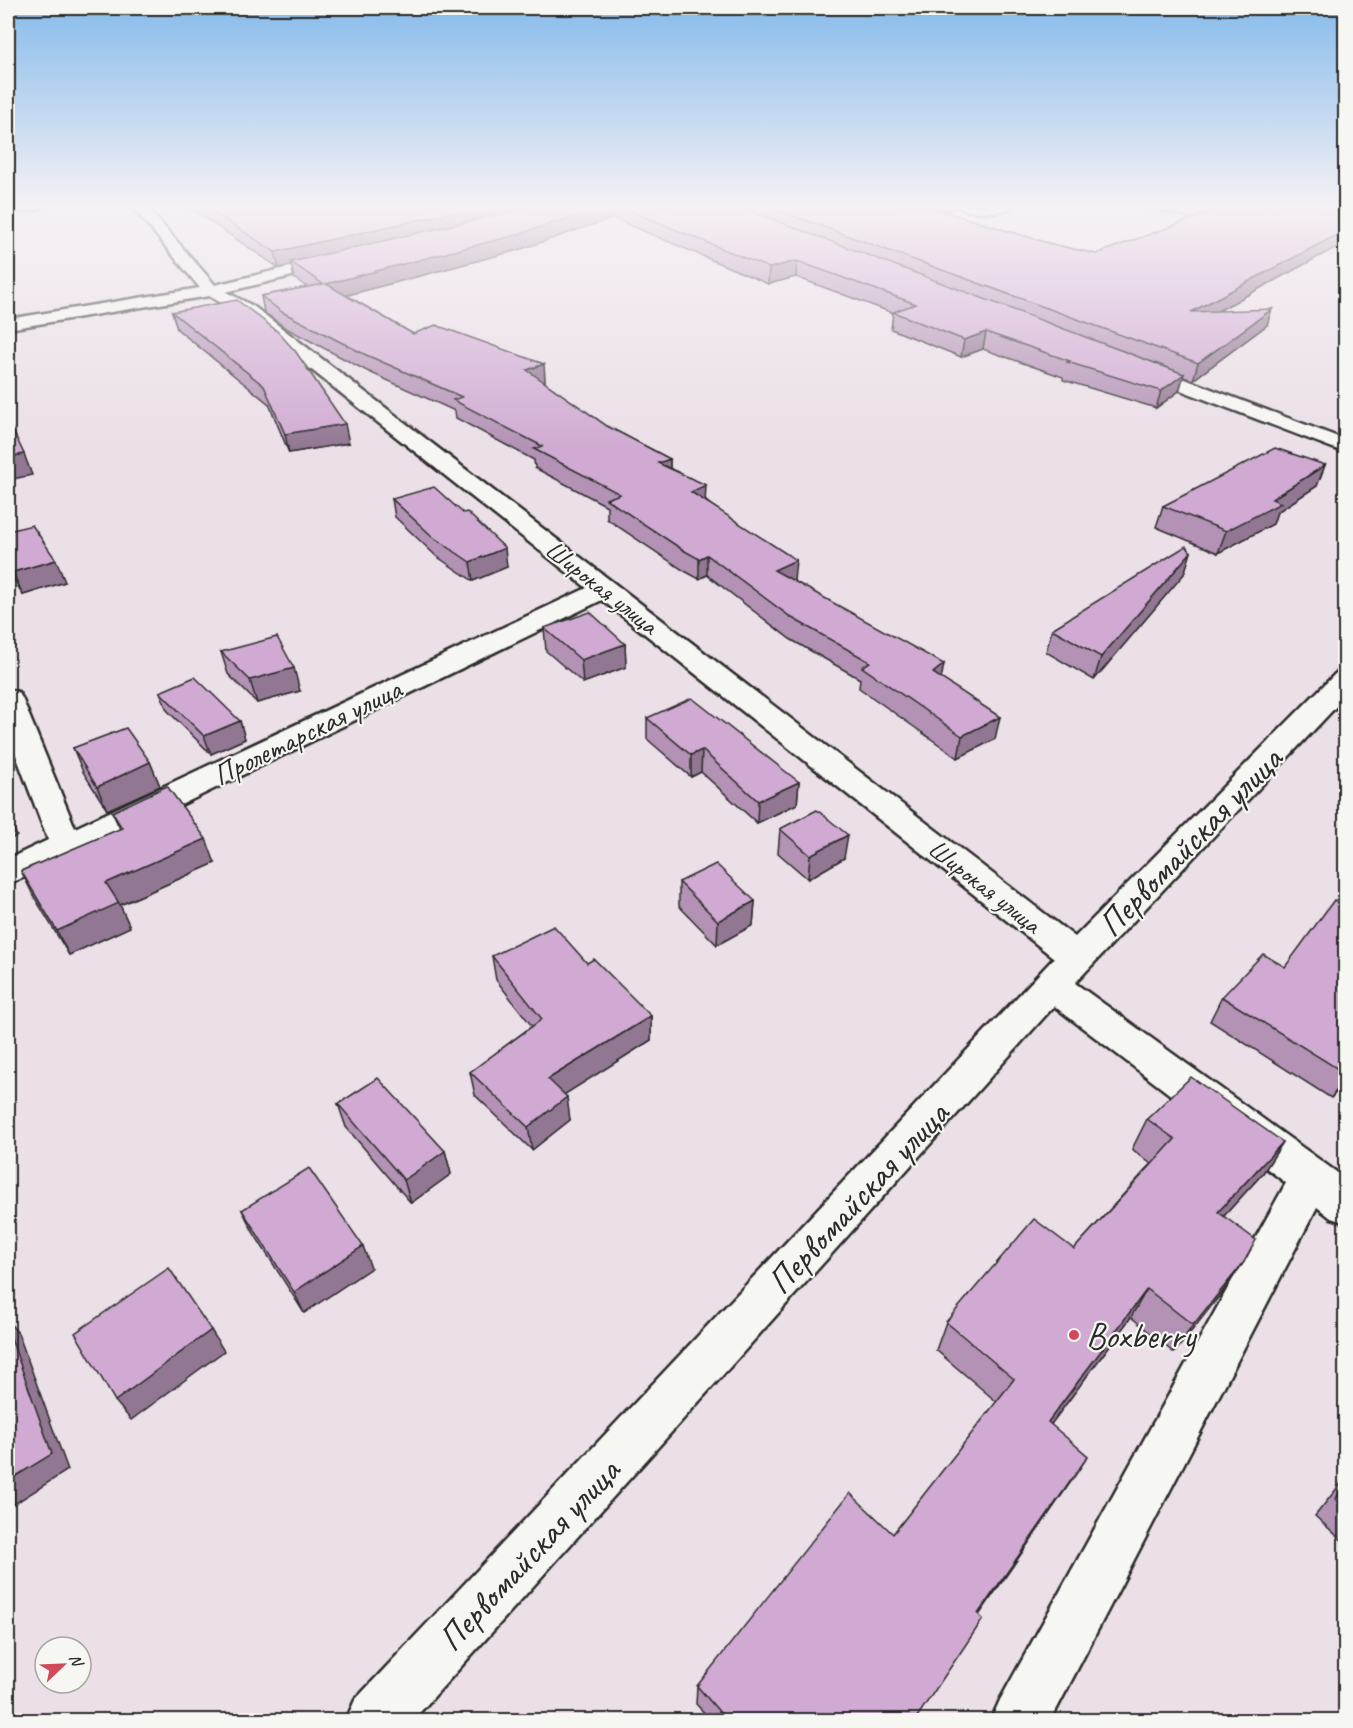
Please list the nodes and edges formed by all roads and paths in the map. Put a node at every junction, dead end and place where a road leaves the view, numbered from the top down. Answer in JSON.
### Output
{"nodes":[{"id":1,"x":207,"y":287,"type":"edge"},
{"id":2,"x":229,"y":287,"type":"edge"},
{"id":3,"x":211,"y":291,"type":"junction"},
{"id":4,"x":8,"y":324,"type":"edge"},
{"id":5,"x":1128,"y":364,"type":"edge"},
{"id":6,"x":1346,"y":447,"type":"edge"},
{"id":7,"x":605,"y":589,"type":"junction"},
{"id":8,"x":1346,"y":679,"type":"edge"},
{"id":9,"x":8,"y":698,"type":"edge"},
{"id":10,"x":67,"y":846,"type":"junction"},
{"id":11,"x":8,"y":873,"type":"edge"},
{"id":12,"x":1064,"y":971,"type":"junction"},
{"id":13,"x":1328,"y":1191,"type":"edge"},
{"id":14,"x":375,"y":1720,"type":"edge"},
{"id":15,"x":1020,"y":1720,"type":"edge"}],
"edges":[{"from":1,"to":3,"type":"street","name":"Широкая улица"},
{"from":2,"to":3,"type":"street"},
{"from":3,"to":4,"type":"street"},
{"from":3,"to":7,"type":"street","name":"Широкая улица"},
{"from":5,"to":6,"type":"street"},
{"from":7,"to":10,"type":"street","name":"Пролетарская улица"},
{"from":7,"to":12,"type":"street","name":"Широкая улица"},
{"from":8,"to":12,"type":"street","name":"Первомайская улица"},
{"from":9,"to":10,"type":"street"},
{"from":10,"to":11,"type":"street","name":"Пролетарская улица"},
{"from":12,"to":13,"type":"street","name":"Широкая улица"},
{"from":12,"to":14,"type":"street","name":"Первомайская улица"},
{"from":13,"to":15,"type":"street"}]}
